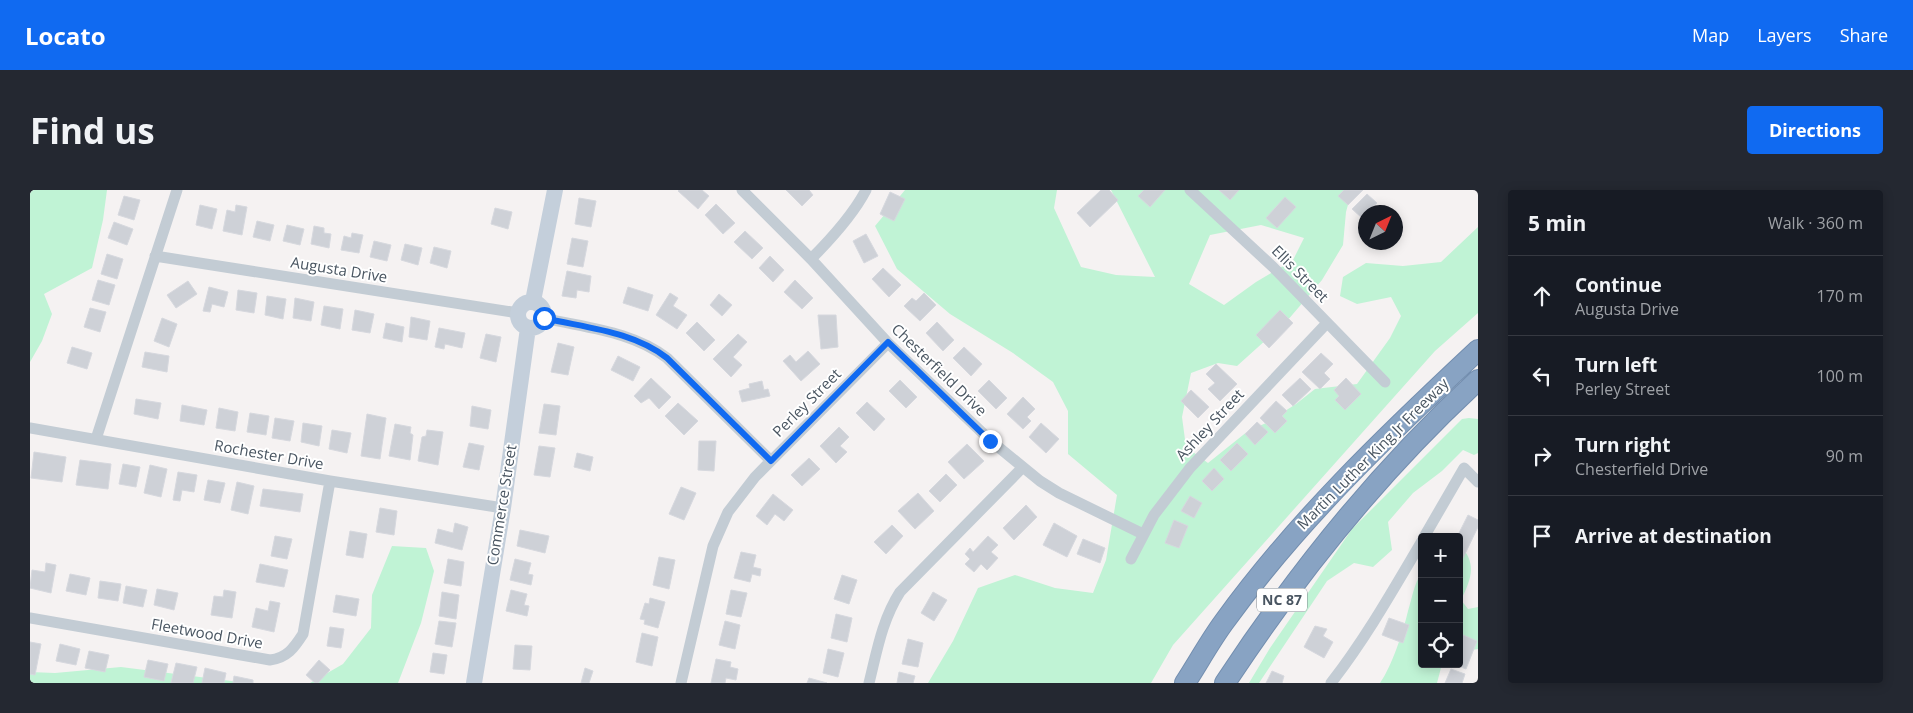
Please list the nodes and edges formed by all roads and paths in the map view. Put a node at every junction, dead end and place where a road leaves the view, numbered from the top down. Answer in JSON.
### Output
{"nodes":[{"id":1,"x":177,"y":190,"type":"edge"},
{"id":2,"x":555,"y":190,"type":"edge"},
{"id":3,"x":742,"y":190,"type":"edge"},
{"id":4,"x":866,"y":190,"type":"edge"},
{"id":5,"x":1190,"y":190,"type":"edge"},
{"id":6,"x":156,"y":256,"type":"junction"},
{"id":7,"x":812,"y":259,"type":"junction"},
{"id":8,"x":533,"y":302,"type":"junction"},
{"id":9,"x":518,"y":313,"type":"junction"},
{"id":10,"x":544,"y":318,"type":"junction"},
{"id":11,"x":1327,"y":323,"type":"junction"},
{"id":12,"x":528,"y":328,"type":"junction"},
{"id":13,"x":888,"y":342,"type":"junction"},
{"id":14,"x":1478,"y":350,"type":"edge"},
{"id":15,"x":1478,"y":380,"type":"edge"},
{"id":16,"x":1385,"y":382,"type":"dead end"},
{"id":17,"x":30,"y":428,"type":"edge"},
{"id":18,"x":96,"y":439,"type":"junction"},
{"id":19,"x":771,"y":461,"type":"junction"},
{"id":20,"x":1022,"y":468,"type":"junction"},
{"id":21,"x":330,"y":481,"type":"junction"},
{"id":22,"x":1478,"y":482,"type":"edge"},
{"id":23,"x":503,"y":508,"type":"junction"},
{"id":24,"x":1343,"y":521,"type":"junction"},
{"id":25,"x":1426,"y":533,"type":"edge"},
{"id":26,"x":1143,"y":534,"type":"junction"},
{"id":27,"x":1418,"y":548,"type":"edge"},
{"id":28,"x":1131,"y":559,"type":"dead end"},
{"id":29,"x":30,"y":618,"type":"edge"},
{"id":30,"x":1223,"y":622,"type":"junction"},
{"id":31,"x":474,"y":683,"type":"edge"},
{"id":32,"x":681,"y":683,"type":"edge"},
{"id":33,"x":869,"y":683,"type":"edge"},
{"id":34,"x":1176,"y":683,"type":"edge"},
{"id":35,"x":1185,"y":683,"type":"edge"},
{"id":36,"x":1225,"y":683,"type":"edge"},
{"id":37,"x":1236,"y":683,"type":"edge"},
{"id":38,"x":1331,"y":683,"type":"edge"}],
"edges":[{"from":1,"to":6,"type":"street"},
{"from":2,"to":8,"type":"street"},
{"from":3,"to":7,"type":"street","name":"Chesterfield Drive"},
{"from":4,"to":7,"type":"street"},
{"from":5,"to":11,"type":"street","name":"Ellis Street"},
{"from":6,"to":9,"type":"street","name":"Augusta Drive"},
{"from":6,"to":18,"type":"street"},
{"from":7,"to":13,"type":"street","name":"Chesterfield Drive"},
{"from":8,"to":9,"type":"street"},
{"from":8,"to":10,"type":"street"},
{"from":9,"to":12,"type":"street"},
{"from":10,"to":12,"type":"street"},
{"from":10,"to":19,"type":"street"},
{"from":11,"to":16,"type":"street","name":"Ellis Street"},
{"from":11,"to":26,"type":"street","name":"Ashley Street"},
{"from":12,"to":23,"type":"street","name":"Commerce Street"},
{"from":13,"to":19,"type":"street","name":"Perley Street"},
{"from":13,"to":20,"type":"street","name":"Chesterfield Drive"},
{"from":14,"to":30,"type":"highway","name":"Martin Luther King Jr Freeway"},
{"from":15,"to":24,"type":"highway","name":"Martin Luther King Jr Freeway"},
{"from":17,"to":18,"type":"street","name":"Rochester Drive"},
{"from":18,"to":21,"type":"street","name":"Rochester Drive"},
{"from":19,"to":32,"type":"street","name":"Perley Street"},
{"from":20,"to":26,"type":"street","name":"Chesterfield Drive"},
{"from":20,"to":33,"type":"street"},
{"from":21,"to":23,"type":"street","name":"Rochester Drive"},
{"from":21,"to":29,"type":"street","name":"Fleetwood Drive"},
{"from":22,"to":25,"type":"street"},
{"from":23,"to":31,"type":"street","name":"Commerce Street"},
{"from":24,"to":36,"type":"highway","name":"Martin Luther King Jr Freeway","number":"NC 87"},
{"from":24,"to":37,"type":"highway"},
{"from":26,"to":28,"type":"street","name":"Ashley Street"},
{"from":27,"to":38,"type":"street"},
{"from":30,"to":34,"type":"highway"},
{"from":30,"to":35,"type":"highway","name":"Martin Luther King Jr Freeway"}]}
